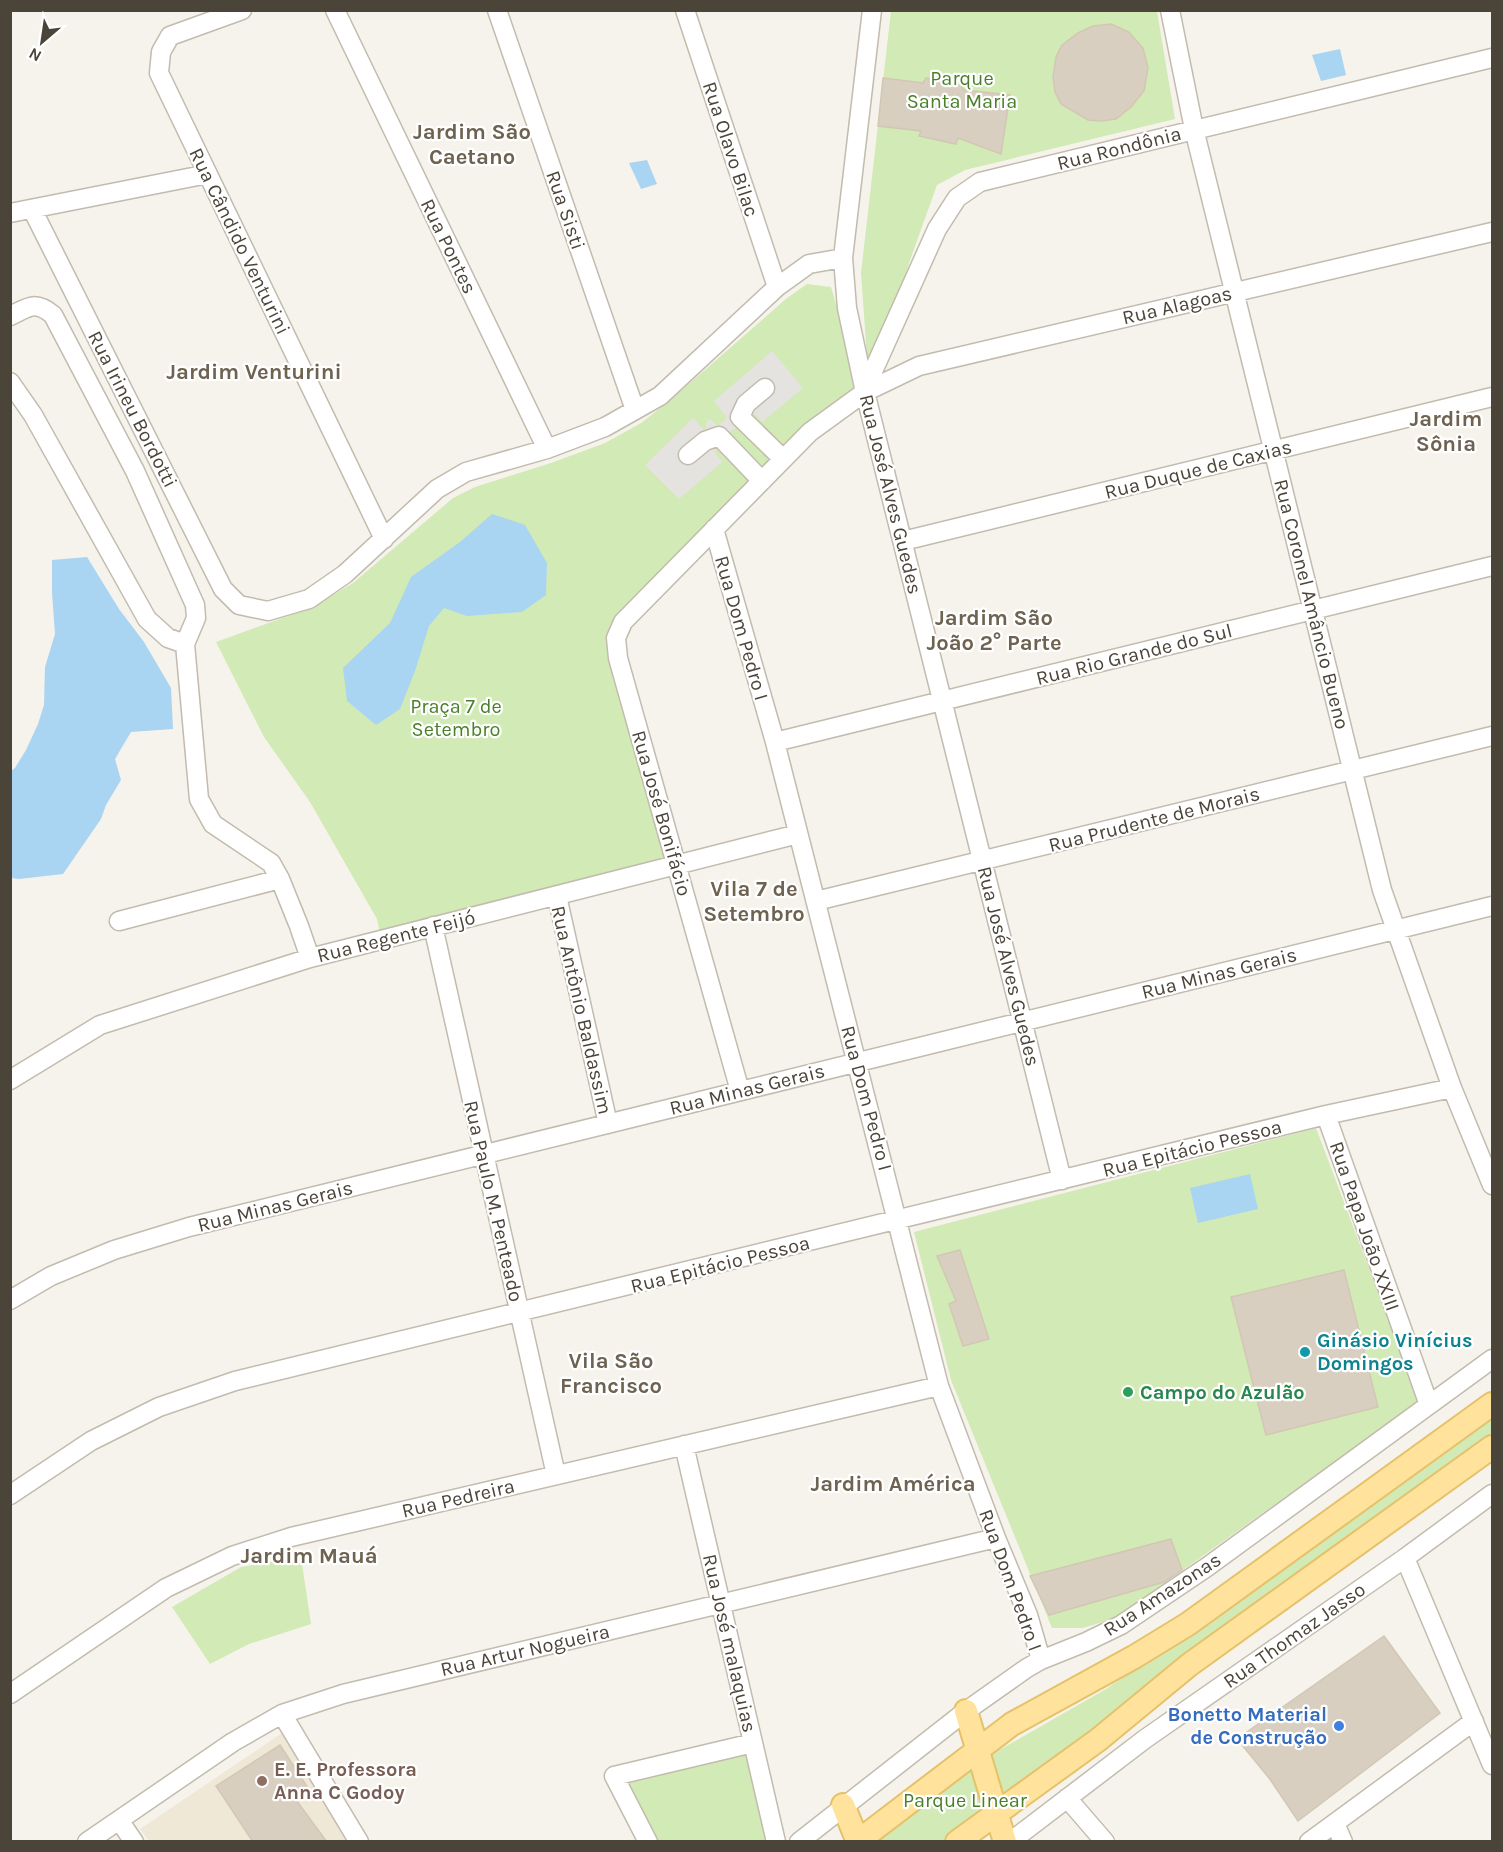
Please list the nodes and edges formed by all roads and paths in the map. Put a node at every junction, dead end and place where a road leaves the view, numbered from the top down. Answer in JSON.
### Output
{"nodes":[{"id":1,"x":242,"y":10,"type":"edge"},
{"id":2,"x":335,"y":10,"type":"edge"},
{"id":3,"x":497,"y":10,"type":"edge"},
{"id":4,"x":685,"y":10,"type":"edge"},
{"id":5,"x":872,"y":10,"type":"edge"},
{"id":6,"x":1170,"y":10,"type":"edge"},
{"id":7,"x":1492,"y":58,"type":"edge"},
{"id":8,"x":1194,"y":129,"type":"junction"},
{"id":9,"x":208,"y":174,"type":"junction"},
{"id":10,"x":32,"y":209,"type":"junction"},
{"id":11,"x":10,"y":213,"type":"edge"},
{"id":12,"x":1492,"y":232,"type":"edge"},
{"id":13,"x":843,"y":258,"type":"junction"},
{"id":14,"x":777,"y":287,"type":"junction"},
{"id":15,"x":1234,"y":292,"type":"junction"},
{"id":16,"x":10,"y":316,"type":"edge"},
{"id":17,"x":10,"y":382,"type":"edge"},
{"id":18,"x":765,"y":388,"type":"dead end"},
{"id":19,"x":865,"y":391,"type":"junction"},
{"id":20,"x":1492,"y":397,"type":"edge"},
{"id":21,"x":635,"y":410,"type":"junction"},
{"id":22,"x":547,"y":449,"type":"junction"},
{"id":23,"x":1274,"y":450,"type":"junction"},
{"id":24,"x":688,"y":455,"type":"dead end"},
{"id":25,"x":783,"y":459,"type":"junction"},
{"id":26,"x":762,"y":481,"type":"junction"},
{"id":27,"x":714,"y":530,"type":"junction"},
{"id":28,"x":384,"y":539,"type":"junction"},
{"id":29,"x":903,"y":541,"type":"junction"},
{"id":30,"x":1492,"y":566,"type":"edge"},
{"id":31,"x":1313,"y":610,"type":"junction"},
{"id":32,"x":616,"y":638,"type":"joint"},
{"id":33,"x":185,"y":644,"type":"junction"},
{"id":34,"x":943,"y":701,"type":"junction"},
{"id":35,"x":1492,"y":736,"type":"edge"},
{"id":36,"x":775,"y":742,"type":"junction"},
{"id":37,"x":1353,"y":771,"type":"junction"},
{"id":38,"x":798,"y":834,"type":"junction"},
{"id":39,"x":982,"y":861,"type":"junction"},
{"id":40,"x":676,"y":866,"type":"junction"},
{"id":41,"x":280,"y":879,"type":"junction"},
{"id":42,"x":557,"y":896,"type":"junction"},
{"id":43,"x":816,"y":901,"type":"junction"},
{"id":44,"x":1492,"y":906,"type":"edge"},
{"id":45,"x":119,"y":921,"type":"dead end"},
{"id":46,"x":433,"y":926,"type":"junction"},
{"id":47,"x":1396,"y":930,"type":"junction"},
{"id":48,"x":310,"y":958,"type":"junction"},
{"id":49,"x":1022,"y":1020,"type":"junction"},
{"id":50,"x":857,"y":1062,"type":"junction"},
{"id":51,"x":10,"y":1080,"type":"edge"},
{"id":52,"x":1452,"y":1088,"type":"junction"},
{"id":53,"x":740,"y":1091,"type":"junction"},
{"id":54,"x":1326,"y":1115,"type":"junction"},
{"id":55,"x":608,"y":1124,"type":"junction"},
{"id":56,"x":484,"y":1154,"type":"junction"},
{"id":57,"x":1062,"y":1180,"type":"junction"},
{"id":58,"x":1492,"y":1185,"type":"edge"},
{"id":59,"x":898,"y":1221,"type":"junction"},
{"id":60,"x":10,"y":1300,"type":"edge"},
{"id":61,"x":520,"y":1312,"type":"junction"},
{"id":62,"x":1492,"y":1359,"type":"edge"},
{"id":63,"x":939,"y":1386,"type":"junction"},
{"id":64,"x":1492,"y":1404,"type":"edge"},
{"id":65,"x":1429,"y":1405,"type":"junction"},
{"id":66,"x":684,"y":1445,"type":"junction"},
{"id":67,"x":1492,"y":1447,"type":"edge"},
{"id":68,"x":556,"y":1475,"type":"junction"},
{"id":69,"x":1492,"y":1494,"type":"edge"},
{"id":70,"x":10,"y":1495,"type":"edge"},
{"id":71,"x":996,"y":1538,"type":"junction"},
{"id":72,"x":1405,"y":1558,"type":"junction"},
{"id":73,"x":721,"y":1604,"type":"junction"},
{"id":74,"x":1041,"y":1659,"type":"junction"},
{"id":75,"x":10,"y":1694,"type":"edge"},
{"id":76,"x":966,"y":1711,"type":"junction"},
{"id":77,"x":282,"y":1714,"type":"junction"},
{"id":78,"x":1474,"y":1721,"type":"junction"},
{"id":79,"x":753,"y":1743,"type":"junction"},
{"id":80,"x":977,"y":1750,"type":"junction"},
{"id":81,"x":1492,"y":1765,"type":"edge"},
{"id":82,"x":1067,"y":1798,"type":"junction"},
{"id":83,"x":843,"y":1805,"type":"junction"},
{"id":84,"x":997,"y":1813,"type":"junction"},
{"id":85,"x":118,"y":1820,"type":"junction"},
{"id":86,"x":1335,"y":1823,"type":"junction"},
{"id":87,"x":87,"y":1842,"type":"edge"},
{"id":88,"x":134,"y":1842,"type":"edge"},
{"id":89,"x":359,"y":1842,"type":"edge"},
{"id":90,"x":648,"y":1842,"type":"edge"},
{"id":91,"x":776,"y":1842,"type":"edge"},
{"id":92,"x":799,"y":1842,"type":"edge"},
{"id":93,"x":857,"y":1842,"type":"edge"},
{"id":94,"x":957,"y":1842,"type":"edge"},
{"id":95,"x":1008,"y":1842,"type":"edge"},
{"id":96,"x":1105,"y":1842,"type":"edge"},
{"id":97,"x":1309,"y":1842,"type":"edge"},
{"id":98,"x":1343,"y":1842,"type":"edge"}],
"edges":[{"from":1,"to":9,"type":"street","name":"Rua Cândido Venturini"},
{"from":2,"to":22,"type":"street","name":"Rua Pontes"},
{"from":3,"to":21,"type":"street","name":"Rua Sisti"},
{"from":4,"to":14,"type":"street","name":"Rua Olavo Bilac"},
{"from":5,"to":13,"type":"street","name":"Rua José Alves Guedes"},
{"from":6,"to":8,"type":"street","name":"Rua Coronel Amâncio Bueno"},
{"from":7,"to":8,"type":"street","name":"Rua Rondônia"},
{"from":8,"to":15,"type":"street","name":"Rua Coronel Amâncio Bueno"},
{"from":8,"to":19,"type":"street","name":"Rua Rondônia"},
{"from":9,"to":10,"type":"street"},
{"from":9,"to":28,"type":"street","name":"Rua Cândido Venturini"},
{"from":10,"to":11,"type":"street"},
{"from":10,"to":28,"type":"street","name":"Rua Irineu Bordotti"},
{"from":12,"to":15,"type":"street","name":"Rua Alagoas"},
{"from":13,"to":14,"type":"street"},
{"from":13,"to":19,"type":"street","name":"Rua José Alves Guedes"},
{"from":14,"to":21,"type":"street"},
{"from":15,"to":19,"type":"street","name":"Rua Alagoas"},
{"from":15,"to":23,"type":"street","name":"Rua Coronel Amâncio Bueno"},
{"from":16,"to":33,"type":"street"},
{"from":17,"to":33,"type":"street"},
{"from":18,"to":25,"type":"street"},
{"from":19,"to":25,"type":"street","name":"Rua Alagoas"},
{"from":19,"to":29,"type":"street","name":"Rua José Alves Guedes"},
{"from":20,"to":23,"type":"street","name":"Rua Duque de Caxias"},
{"from":21,"to":22,"type":"street"},
{"from":22,"to":28,"type":"street"},
{"from":23,"to":29,"type":"street","name":"Rua Duque de Caxias"},
{"from":23,"to":31,"type":"street","name":"Rua Coronel Amâncio Bueno"},
{"from":24,"to":26,"type":"street"},
{"from":25,"to":26,"type":"street","name":"Rua Alagoas"},
{"from":26,"to":27,"type":"street","name":"Rua Alagoas"},
{"from":27,"to":32,"type":"street","name":"Rua Alagoas"},
{"from":27,"to":36,"type":"street","name":"Rua Dom Pedro I"},
{"from":29,"to":34,"type":"street","name":"Rua José Alves Guedes"},
{"from":30,"to":31,"type":"street","name":"Rua Rio Grande do Sul"},
{"from":31,"to":34,"type":"street","name":"Rua Rio Grande do Sul"},
{"from":31,"to":37,"type":"street","name":"Rua Coronel Amâncio Bueno"},
{"from":32,"to":40,"type":"street","name":"Rua José Bonifácio"},
{"from":33,"to":41,"type":"street"},
{"from":34,"to":36,"type":"street","name":"Rua Rio Grande do Sul"},
{"from":34,"to":39,"type":"street","name":"Rua José Alves Guedes"},
{"from":35,"to":37,"type":"street","name":"Rua Prudente de Morais"},
{"from":36,"to":38,"type":"street","name":"Rua Dom Pedro I"},
{"from":37,"to":39,"type":"street","name":"Rua Prudente de Morais"},
{"from":37,"to":47,"type":"street","name":"Rua Coronel Amâncio Bueno"},
{"from":38,"to":40,"type":"street","name":"Rua Regente Feijó"},
{"from":38,"to":43,"type":"street","name":"Rua Dom Pedro I"},
{"from":39,"to":43,"type":"street","name":"Rua Prudente de Morais"},
{"from":39,"to":49,"type":"street","name":"Rua José Alves Guedes"},
{"from":40,"to":42,"type":"street","name":"Rua Regente Feijó"},
{"from":40,"to":53,"type":"street","name":"Rua José Bonifácio"},
{"from":41,"to":45,"type":"street"},
{"from":41,"to":48,"type":"street"},
{"from":42,"to":46,"type":"street","name":"Rua Regente Feijó"},
{"from":42,"to":55,"type":"street","name":"Rua Antônio Baldassim"},
{"from":43,"to":50,"type":"street","name":"Rua Dom Pedro I"},
{"from":44,"to":47,"type":"street","name":"Rua Minas Gerais"},
{"from":46,"to":48,"type":"street","name":"Rua Regente Feijó"},
{"from":46,"to":56,"type":"street","name":"Rua Paulo M. Penteado"},
{"from":47,"to":49,"type":"street","name":"Rua Minas Gerais"},
{"from":47,"to":52,"type":"street","name":"Rua Coronel Amâncio Bueno"},
{"from":48,"to":51,"type":"street","name":"Rua Regente Feijó"},
{"from":49,"to":50,"type":"street","name":"Rua Minas Gerais"},
{"from":49,"to":57,"type":"street","name":"Rua José Alves Guedes"},
{"from":50,"to":53,"type":"street","name":"Rua Minas Gerais"},
{"from":50,"to":59,"type":"street","name":"Rua Dom Pedro I"},
{"from":52,"to":54,"type":"street","name":"Rua Epitácio Pessoa"},
{"from":52,"to":58,"type":"street","name":"Rua Coronel Amâncio Bueno"},
{"from":53,"to":55,"type":"street","name":"Rua Minas Gerais"},
{"from":54,"to":57,"type":"street","name":"Rua Epitácio Pessoa"},
{"from":54,"to":65,"type":"street","name":"Rua Papa João XXIII"},
{"from":55,"to":56,"type":"street","name":"Rua Minas Gerais"},
{"from":56,"to":60,"type":"street","name":"Rua Minas Gerais"},
{"from":56,"to":61,"type":"street","name":"Rua Paulo M. Penteado"},
{"from":57,"to":59,"type":"street","name":"Rua Epitácio Pessoa"},
{"from":59,"to":61,"type":"street","name":"Rua Epitácio Pessoa"},
{"from":59,"to":63,"type":"street","name":"Rua Dom Pedro I"},
{"from":61,"to":68,"type":"street","name":"Rua Paulo M. Penteado"},
{"from":61,"to":70,"type":"street","name":"Rua Epitácio Pessoa"},
{"from":62,"to":65,"type":"street","name":"Rua Amazonas"},
{"from":63,"to":66,"type":"street","name":"Rua Pedreira"},
{"from":63,"to":71,"type":"street","name":"Rua Dom Pedro I"},
{"from":64,"to":80,"type":"main road"},
{"from":65,"to":74,"type":"street","name":"Rua Amazonas"},
{"from":66,"to":68,"type":"street","name":"Rua Pedreira"},
{"from":66,"to":73,"type":"street","name":"Rua José malaquias"},
{"from":67,"to":84,"type":"main road"},
{"from":68,"to":75,"type":"street","name":"Rua Pedreira"},
{"from":69,"to":72,"type":"street","name":"Rua Thomaz Jasso"},
{"from":71,"to":73,"type":"street","name":"Rua Artur Nogueira"},
{"from":71,"to":74,"type":"street","name":"Rua Dom Pedro I"},
{"from":72,"to":78,"type":"street"},
{"from":72,"to":82,"type":"street","name":"Rua Thomaz Jasso"},
{"from":73,"to":77,"type":"street","name":"Rua Artur Nogueira"},
{"from":73,"to":79,"type":"street","name":"Rua José malaquias"},
{"from":74,"to":76,"type":"street","name":"Rua Amazonas"},
{"from":76,"to":80,"type":"main road"},
{"from":76,"to":83,"type":"street","name":"Rua Amazonas"},
{"from":77,"to":85,"type":"street","name":"Rua Artur Nogueira"},
{"from":77,"to":89,"type":"street"},
{"from":78,"to":81,"type":"street"},
{"from":78,"to":86,"type":"street"},
{"from":79,"to":90,"type":"street"},
{"from":79,"to":91,"type":"street","name":"Rua José malaquias"},
{"from":80,"to":84,"type":"main road"},
{"from":80,"to":93,"type":"main road"},
{"from":82,"to":95,"type":"street","name":"Rua Thomaz Jasso"},
{"from":82,"to":96,"type":"street"},
{"from":83,"to":92,"type":"street","name":"Rua Amazonas"},
{"from":83,"to":93,"type":"main road"},
{"from":84,"to":94,"type":"main road"},
{"from":84,"to":95,"type":"main road"},
{"from":85,"to":87,"type":"street","name":"Rua Artur Nogueira"},
{"from":85,"to":88,"type":"street"},
{"from":86,"to":97,"type":"street"},
{"from":86,"to":98,"type":"street"}]}
